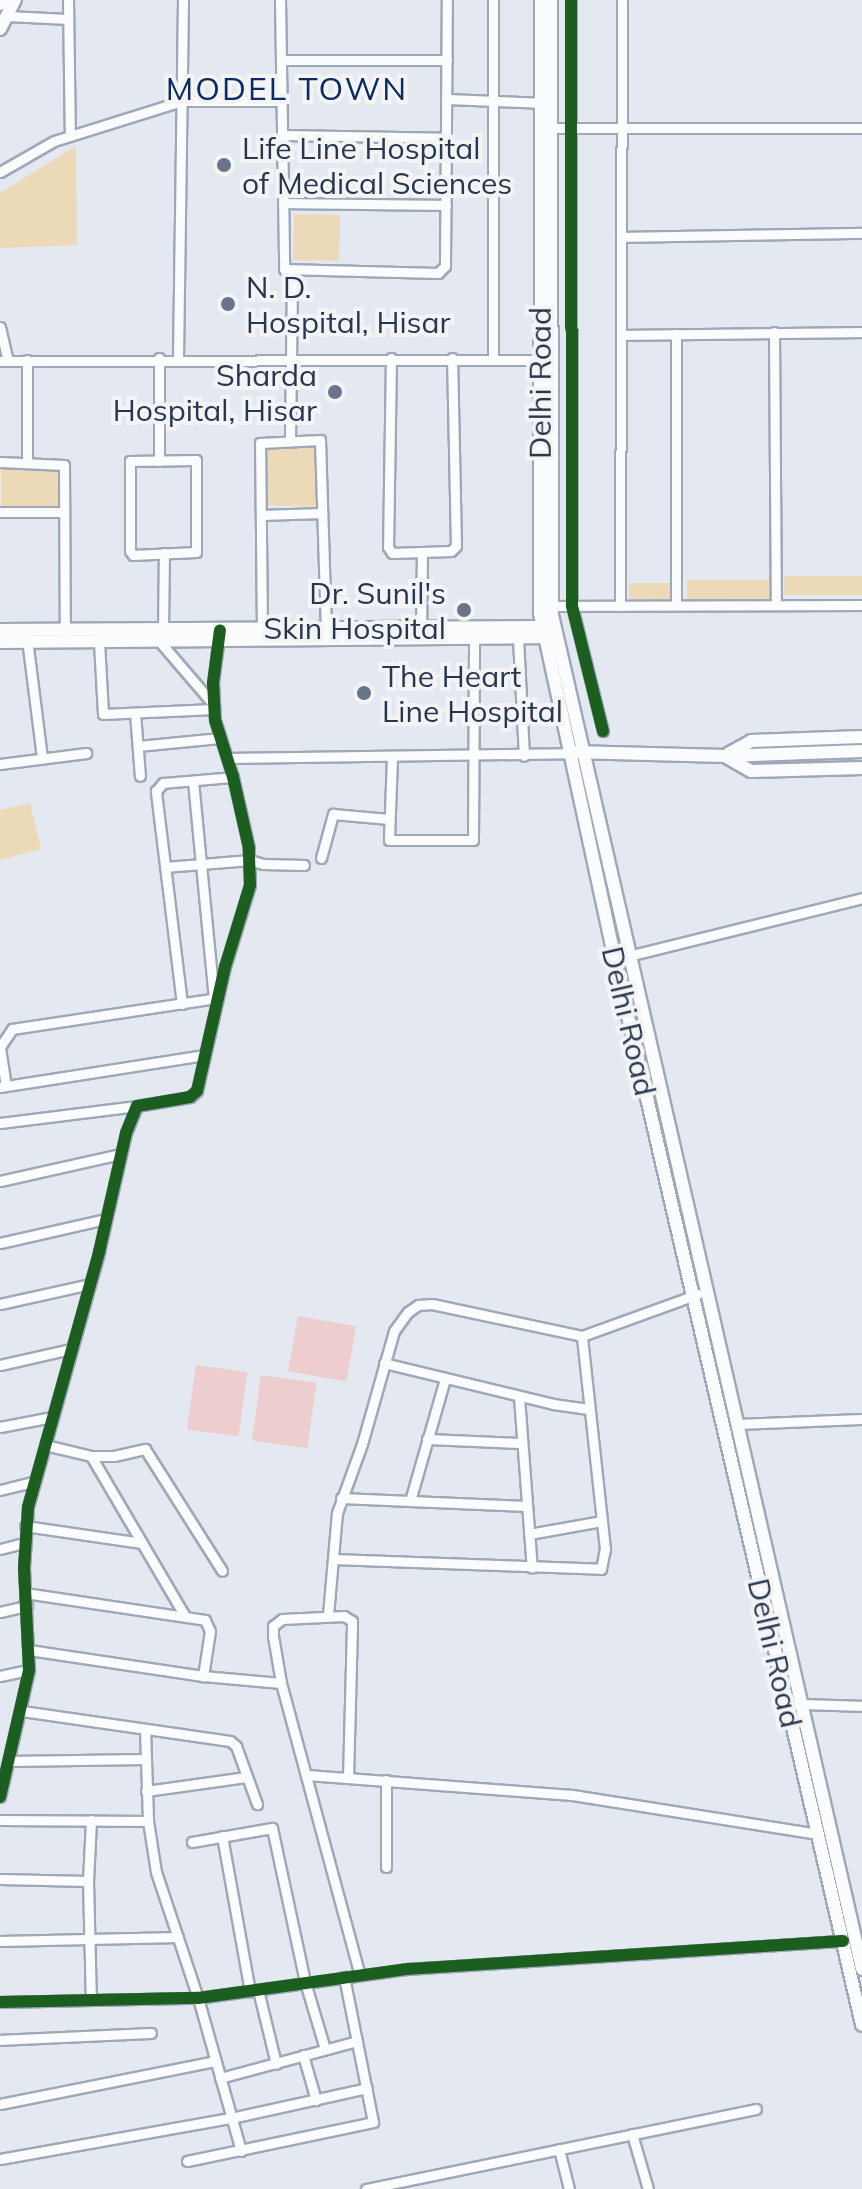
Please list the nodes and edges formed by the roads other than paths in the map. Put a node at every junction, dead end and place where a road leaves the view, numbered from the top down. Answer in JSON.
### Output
{"nodes":[{"id":1,"x":15,"y":0,"type":"edge"},
{"id":2,"x":68,"y":0,"type":"edge"},
{"id":3,"x":183,"y":0,"type":"edge"},
{"id":4,"x":280,"y":0,"type":"edge"},
{"id":5,"x":447,"y":0,"type":"edge"},
{"id":6,"x":493,"y":0,"type":"edge"},
{"id":7,"x":541,"y":0,"type":"edge"},
{"id":8,"x":551,"y":0,"type":"edge"},
{"id":9,"x":571,"y":0,"type":"edge"},
{"id":10,"x":622,"y":0,"type":"edge"},
{"id":11,"x":3,"y":7,"type":"edge"},
{"id":12,"x":68,"y":19,"type":"junction"},
{"id":13,"x":0,"y":29,"type":"edge"},
{"id":14,"x":281,"y":60,"type":"junction"},
{"id":15,"x":447,"y":60,"type":"junction"},
{"id":16,"x":446,"y":99,"type":"junction"},
{"id":17,"x":493,"y":100,"type":"junction"},
{"id":18,"x":182,"y":101,"type":"junction"},
{"id":19,"x":281,"y":101,"type":"junction"},
{"id":20,"x":546,"y":103,"type":"junction"},
{"id":21,"x":546,"y":128,"type":"junction"},
{"id":22,"x":571,"y":128,"type":"junction"},
{"id":23,"x":862,"y":128,"type":"edge"},
{"id":24,"x":621,"y":129,"type":"junction"},
{"id":25,"x":282,"y":135,"type":"junction"},
{"id":26,"x":70,"y":136,"type":"junction"},
{"id":27,"x":446,"y":138,"type":"junction"},
{"id":28,"x":0,"y":172,"type":"edge"},
{"id":29,"x":283,"y":203,"type":"junction"},
{"id":30,"x":446,"y":205,"type":"junction"},
{"id":31,"x":862,"y":233,"type":"edge"},
{"id":32,"x":621,"y":237,"type":"junction"},
{"id":33,"x":292,"y":271,"type":"junction"},
{"id":34,"x":0,"y":327,"type":"edge"},
{"id":35,"x":774,"y":332,"type":"junction"},
{"id":36,"x":862,"y":332,"type":"edge"},
{"id":37,"x":676,"y":334,"type":"junction"},
{"id":38,"x":621,"y":335,"type":"junction"},
{"id":39,"x":159,"y":358,"type":"junction"},
{"id":40,"x":178,"y":358,"type":"junction"},
{"id":41,"x":288,"y":358,"type":"junction"},
{"id":42,"x":391,"y":358,"type":"junction"},
{"id":43,"x":452,"y":358,"type":"junction"},
{"id":44,"x":493,"y":359,"type":"junction"},
{"id":45,"x":27,"y":360,"type":"junction"},
{"id":46,"x":545,"y":360,"type":"junction"},
{"id":47,"x":4,"y":361,"type":"edge"},
{"id":48,"x":290,"y":441,"type":"junction"},
{"id":49,"x":159,"y":461,"type":"junction"},
{"id":50,"x":0,"y":462,"type":"edge"},
{"id":51,"x":27,"y":462,"type":"junction"},
{"id":52,"x":0,"y":512,"type":"edge"},
{"id":53,"x":64,"y":512,"type":"junction"},
{"id":54,"x":322,"y":513,"type":"junction"},
{"id":55,"x":261,"y":515,"type":"junction"},
{"id":56,"x":422,"y":552,"type":"junction"},
{"id":57,"x":164,"y":553,"type":"junction"},
{"id":58,"x":676,"y":605,"type":"junction"},
{"id":59,"x":776,"y":605,"type":"junction"},
{"id":60,"x":862,"y":605,"type":"edge"},
{"id":61,"x":546,"y":606,"type":"junction"},
{"id":62,"x":572,"y":606,"type":"junction"},
{"id":63,"x":620,"y":606,"type":"junction"},
{"id":64,"x":0,"y":630,"type":"edge"},
{"id":65,"x":262,"y":630,"type":"junction"},
{"id":66,"x":549,"y":632,"type":"junction"},
{"id":67,"x":474,"y":633,"type":"junction"},
{"id":68,"x":421,"y":634,"type":"junction"},
{"id":69,"x":326,"y":635,"type":"junction"},
{"id":70,"x":27,"y":636,"type":"junction"},
{"id":71,"x":65,"y":636,"type":"junction"},
{"id":72,"x":161,"y":636,"type":"junction"},
{"id":73,"x":219,"y":636,"type":"junction"},
{"id":74,"x":518,"y":638,"type":"junction"},
{"id":75,"x":0,"y":642,"type":"edge"},
{"id":76,"x":99,"y":642,"type":"junction"},
{"id":77,"x":214,"y":707,"type":"junction"},
{"id":78,"x":135,"y":713,"type":"junction"},
{"id":79,"x":603,"y":731,"type":"dead end"},
{"id":80,"x":862,"y":737,"type":"edge"},
{"id":81,"x":220,"y":738,"type":"junction"},
{"id":82,"x":138,"y":746,"type":"junction"},
{"id":83,"x":862,"y":751,"type":"edge"},
{"id":84,"x":575,"y":752,"type":"junction"},
{"id":85,"x":86,"y":753,"type":"dead end"},
{"id":86,"x":474,"y":756,"type":"junction"},
{"id":87,"x":524,"y":756,"type":"junction"},
{"id":88,"x":725,"y":756,"type":"junction"},
{"id":89,"x":392,"y":757,"type":"junction"},
{"id":90,"x":42,"y":758,"type":"junction"},
{"id":91,"x":227,"y":758,"type":"junction"},
{"id":92,"x":0,"y":764,"type":"edge"},
{"id":93,"x":862,"y":768,"type":"edge"},
{"id":94,"x":140,"y":776,"type":"dead end"},
{"id":95,"x":233,"y":777,"type":"junction"},
{"id":96,"x":193,"y":781,"type":"junction"},
{"id":97,"x":389,"y":819,"type":"junction"},
{"id":98,"x":321,"y":858,"type":"dead end"},
{"id":99,"x":250,"y":860,"type":"junction"},
{"id":100,"x":201,"y":865,"type":"junction"},
{"id":101,"x":304,"y":865,"type":"dead end"},
{"id":102,"x":165,"y":867,"type":"junction"},
{"id":103,"x":862,"y":898,"type":"edge"},
{"id":104,"x":628,"y":956,"type":"junction"},
{"id":105,"x":216,"y":998,"type":"junction"},
{"id":106,"x":182,"y":1004,"type":"junction"},
{"id":107,"x":0,"y":1048,"type":"edge"},
{"id":108,"x":205,"y":1055,"type":"junction"},
{"id":109,"x":3,"y":1086,"type":"edge"},
{"id":110,"x":137,"y":1106,"type":"junction"},
{"id":111,"x":0,"y":1123,"type":"edge"},
{"id":112,"x":121,"y":1154,"type":"junction"},
{"id":113,"x":0,"y":1181,"type":"edge"},
{"id":114,"x":106,"y":1219,"type":"junction"},
{"id":115,"x":0,"y":1243,"type":"edge"},
{"id":116,"x":90,"y":1284,"type":"junction"},
{"id":117,"x":699,"y":1294,"type":"junction"},
{"id":118,"x":0,"y":1304,"type":"edge"},
{"id":119,"x":582,"y":1336,"type":"junction"},
{"id":120,"x":71,"y":1349,"type":"junction"},
{"id":121,"x":384,"y":1363,"type":"junction"},
{"id":122,"x":0,"y":1365,"type":"edge"},
{"id":123,"x":445,"y":1379,"type":"junction"},
{"id":124,"x":519,"y":1397,"type":"junction"},
{"id":125,"x":587,"y":1409,"type":"junction"},
{"id":126,"x":52,"y":1417,"type":"junction"},
{"id":127,"x":862,"y":1419,"type":"edge"},
{"id":128,"x":736,"y":1424,"type":"junction"},
{"id":129,"x":0,"y":1427,"type":"edge"},
{"id":130,"x":427,"y":1439,"type":"junction"},
{"id":131,"x":520,"y":1443,"type":"junction"},
{"id":132,"x":45,"y":1445,"type":"junction"},
{"id":133,"x":91,"y":1456,"type":"junction"},
{"id":134,"x":33,"y":1482,"type":"junction"},
{"id":135,"x":0,"y":1490,"type":"edge"},
{"id":136,"x":341,"y":1498,"type":"junction"},
{"id":137,"x":410,"y":1501,"type":"junction"},
{"id":138,"x":526,"y":1506,"type":"junction"},
{"id":139,"x":602,"y":1521,"type":"junction"},
{"id":140,"x":25,"y":1526,"type":"junction"},
{"id":141,"x":529,"y":1534,"type":"junction"},
{"id":142,"x":24,"y":1543,"type":"junction"},
{"id":143,"x":142,"y":1543,"type":"junction"},
{"id":144,"x":0,"y":1549,"type":"edge"},
{"id":145,"x":333,"y":1559,"type":"junction"},
{"id":146,"x":532,"y":1568,"type":"junction"},
{"id":147,"x":222,"y":1571,"type":"dead end"},
{"id":148,"x":25,"y":1593,"type":"junction"},
{"id":149,"x":27,"y":1606,"type":"junction"},
{"id":150,"x":0,"y":1612,"type":"edge"},
{"id":151,"x":328,"y":1615,"type":"junction"},
{"id":152,"x":185,"y":1616,"type":"junction"},
{"id":153,"x":29,"y":1650,"type":"junction"},
{"id":154,"x":29,"y":1670,"type":"junction"},
{"id":155,"x":0,"y":1676,"type":"edge"},
{"id":156,"x":203,"y":1676,"type":"junction"},
{"id":157,"x":281,"y":1683,"type":"junction"},
{"id":158,"x":799,"y":1704,"type":"junction"},
{"id":159,"x":862,"y":1706,"type":"edge"},
{"id":160,"x":22,"y":1711,"type":"junction"},
{"id":161,"x":145,"y":1729,"type":"junction"},
{"id":162,"x":144,"y":1759,"type":"junction"},
{"id":163,"x":10,"y":1761,"type":"junction"},
{"id":164,"x":307,"y":1775,"type":"junction"},
{"id":165,"x":246,"y":1777,"type":"junction"},
{"id":166,"x":348,"y":1778,"type":"junction"},
{"id":167,"x":386,"y":1780,"type":"junction"},
{"id":168,"x":146,"y":1791,"type":"junction"},
{"id":169,"x":0,"y":1797,"type":"edge"},
{"id":170,"x":257,"y":1804,"type":"dead end"},
{"id":171,"x":0,"y":1820,"type":"edge"},
{"id":172,"x":91,"y":1820,"type":"junction"},
{"id":173,"x":148,"y":1821,"type":"junction"},
{"id":174,"x":817,"y":1834,"type":"junction"},
{"id":175,"x":222,"y":1836,"type":"junction"},
{"id":176,"x":192,"y":1842,"type":"dead end"},
{"id":177,"x":386,"y":1867,"type":"dead end"},
{"id":178,"x":0,"y":1879,"type":"edge"},
{"id":179,"x":88,"y":1881,"type":"junction"},
{"id":180,"x":178,"y":1937,"type":"junction"},
{"id":181,"x":91,"y":1940,"type":"junction"},
{"id":182,"x":0,"y":1941,"type":"edge"},
{"id":183,"x":843,"y":1941,"type":"junction"},
{"id":184,"x":862,"y":1969,"type":"edge"},
{"id":185,"x":360,"y":1975,"type":"junction"},
{"id":186,"x":344,"y":1977,"type":"junction"},
{"id":187,"x":305,"y":1982,"type":"junction"},
{"id":188,"x":254,"y":1991,"type":"junction"},
{"id":189,"x":198,"y":1998,"type":"junction"},
{"id":190,"x":91,"y":2000,"type":"junction"},
{"id":191,"x":0,"y":2002,"type":"edge"},
{"id":192,"x":862,"y":2025,"type":"edge"},
{"id":193,"x":151,"y":2033,"type":"dead end"},
{"id":194,"x":0,"y":2040,"type":"edge"},
{"id":195,"x":357,"y":2041,"type":"junction"},
{"id":196,"x":325,"y":2049,"type":"junction"},
{"id":197,"x":303,"y":2055,"type":"junction"},
{"id":198,"x":216,"y":2061,"type":"junction"},
{"id":199,"x":276,"y":2064,"type":"junction"},
{"id":200,"x":220,"y":2078,"type":"junction"},
{"id":201,"x":367,"y":2088,"type":"junction"},
{"id":202,"x":316,"y":2100,"type":"junction"},
{"id":203,"x":0,"y":2104,"type":"edge"},
{"id":204,"x":756,"y":2109,"type":"dead end"},
{"id":205,"x":231,"y":2118,"type":"junction"},
{"id":206,"x":632,"y":2134,"type":"junction"},
{"id":207,"x":559,"y":2149,"type":"junction"},
{"id":208,"x":241,"y":2151,"type":"junction"},
{"id":209,"x":0,"y":2159,"type":"edge"},
{"id":210,"x":187,"y":2161,"type":"dead end"},
{"id":211,"x":389,"y":2187,"type":"edge"},
{"id":212,"x":366,"y":2189,"type":"edge"},
{"id":213,"x":569,"y":2189,"type":"edge"},
{"id":214,"x":648,"y":2189,"type":"edge"}],
"edges":[{"from":1,"to":11,"type":"main road"},
{"from":2,"to":12,"type":"street"},
{"from":3,"to":18,"type":"street"},
{"from":4,"to":14,"type":"street"},
{"from":5,"to":15,"type":"street"},
{"from":6,"to":17,"type":"street"},
{"from":7,"to":20,"type":"main road","name":"Delhi Road"},
{"from":8,"to":20,"type":"main road","name":"Delhi Road"},
{"from":9,"to":22,"type":"street"},
{"from":10,"to":24,"type":"street"},
{"from":11,"to":12,"type":"street"},
{"from":11,"to":13,"type":"main road"},
{"from":12,"to":26,"type":"street"},
{"from":14,"to":15,"type":"street"},
{"from":14,"to":19,"type":"street"},
{"from":15,"to":16,"type":"street"},
{"from":16,"to":17,"type":"street"},
{"from":16,"to":27,"type":"street"},
{"from":17,"to":20,"type":"street"},
{"from":17,"to":44,"type":"street"},
{"from":18,"to":19,"type":"street"},
{"from":18,"to":26,"type":"street"},
{"from":18,"to":40,"type":"street"},
{"from":19,"to":25,"type":"street"},
{"from":20,"to":21,"type":"main road","name":"Delhi Road"},
{"from":21,"to":22,"type":"street"},
{"from":21,"to":46,"type":"main road","name":"Delhi Road"},
{"from":22,"to":24,"type":"street"},
{"from":22,"to":62,"type":"street"},
{"from":23,"to":24,"type":"street"},
{"from":24,"to":32,"type":"street"},
{"from":25,"to":27,"type":"street"},
{"from":25,"to":29,"type":"street"},
{"from":26,"to":28,"type":"street"},
{"from":27,"to":30,"type":"street"},
{"from":29,"to":30,"type":"street"},
{"from":29,"to":33,"type":"street"},
{"from":30,"to":33,"type":"street"},
{"from":31,"to":32,"type":"street"},
{"from":32,"to":38,"type":"street"},
{"from":33,"to":41,"type":"street"},
{"from":34,"to":47,"type":"street"},
{"from":35,"to":36,"type":"street"},
{"from":35,"to":37,"type":"street"},
{"from":35,"to":59,"type":"street"},
{"from":37,"to":38,"type":"street"},
{"from":37,"to":58,"type":"street"},
{"from":38,"to":63,"type":"street"},
{"from":39,"to":40,"type":"street"},
{"from":39,"to":45,"type":"street"},
{"from":39,"to":49,"type":"street"},
{"from":40,"to":41,"type":"street"},
{"from":41,"to":42,"type":"street"},
{"from":41,"to":48,"type":"street"},
{"from":42,"to":43,"type":"street"},
{"from":42,"to":56,"type":"street"},
{"from":43,"to":44,"type":"street"},
{"from":43,"to":56,"type":"street"},
{"from":44,"to":46,"type":"street"},
{"from":45,"to":47,"type":"street"},
{"from":45,"to":51,"type":"street"},
{"from":46,"to":61,"type":"main road","name":"Delhi Road"},
{"from":48,"to":54,"type":"street"},
{"from":48,"to":55,"type":"street"},
{"from":49,"to":57,"type":"street"},
{"from":49,"to":57,"type":"street"},
{"from":50,"to":51,"type":"street"},
{"from":51,"to":53,"type":"street"},
{"from":52,"to":53,"type":"street"},
{"from":53,"to":71,"type":"street"},
{"from":54,"to":55,"type":"street"},
{"from":54,"to":69,"type":"street"},
{"from":55,"to":65,"type":"street"},
{"from":56,"to":68,"type":"street"},
{"from":57,"to":72,"type":"street"},
{"from":58,"to":59,"type":"street"},
{"from":58,"to":63,"type":"street"},
{"from":59,"to":60,"type":"street"},
{"from":61,"to":62,"type":"street"},
{"from":61,"to":66,"type":"main road","name":"Delhi Road"},
{"from":62,"to":63,"type":"street"},
{"from":62,"to":79,"type":"street"},
{"from":64,"to":70,"type":"main road"},
{"from":65,"to":69,"type":"main road"},
{"from":65,"to":73,"type":"main road"},
{"from":66,"to":67,"type":"main road"},
{"from":66,"to":74,"type":"main road"},
{"from":66,"to":84,"type":"main road","name":"Delhi Road"},
{"from":67,"to":68,"type":"main road"},
{"from":67,"to":74,"type":"main road"},
{"from":67,"to":86,"type":"street"},
{"from":68,"to":69,"type":"main road"},
{"from":69,"to":73,"type":"main road"},
{"from":70,"to":71,"type":"main road"},
{"from":70,"to":75,"type":"main road"},
{"from":70,"to":90,"type":"street"},
{"from":71,"to":72,"type":"main road"},
{"from":71,"to":76,"type":"main road"},
{"from":72,"to":73,"type":"main road"},
{"from":72,"to":76,"type":"main road"},
{"from":72,"to":77,"type":"street"},
{"from":73,"to":77,"type":"street"},
{"from":74,"to":87,"type":"street"},
{"from":76,"to":78,"type":"street"},
{"from":77,"to":78,"type":"street"},
{"from":77,"to":81,"type":"street"},
{"from":78,"to":82,"type":"street"},
{"from":80,"to":88,"type":"main road"},
{"from":81,"to":82,"type":"street"},
{"from":81,"to":91,"type":"street"},
{"from":82,"to":94,"type":"street"},
{"from":83,"to":88,"type":"main road"},
{"from":84,"to":87,"type":"street"},
{"from":84,"to":88,"type":"main road"},
{"from":84,"to":104,"type":"main road","name":"Delhi Road"},
{"from":84,"to":117,"type":"main road","name":"Delhi Road"},
{"from":85,"to":90,"type":"street"},
{"from":86,"to":87,"type":"street"},
{"from":86,"to":89,"type":"street"},
{"from":86,"to":97,"type":"street"},
{"from":88,"to":93,"type":"main road"},
{"from":89,"to":91,"type":"street"},
{"from":89,"to":97,"type":"street"},
{"from":90,"to":92,"type":"street"},
{"from":91,"to":95,"type":"street"},
{"from":95,"to":96,"type":"street"},
{"from":95,"to":99,"type":"street"},
{"from":96,"to":100,"type":"street"},
{"from":96,"to":102,"type":"street"},
{"from":97,"to":98,"type":"street"},
{"from":99,"to":100,"type":"street"},
{"from":99,"to":101,"type":"street"},
{"from":99,"to":105,"type":"street"},
{"from":100,"to":102,"type":"street"},
{"from":100,"to":105,"type":"street"},
{"from":102,"to":106,"type":"street"},
{"from":103,"to":104,"type":"street"},
{"from":104,"to":117,"type":"main road","name":"Delhi Road"},
{"from":105,"to":106,"type":"street"},
{"from":105,"to":108,"type":"street"},
{"from":106,"to":107,"type":"street"},
{"from":107,"to":109,"type":"street"},
{"from":108,"to":109,"type":"street"},
{"from":108,"to":110,"type":"street"},
{"from":110,"to":111,"type":"street"},
{"from":110,"to":112,"type":"street"},
{"from":112,"to":113,"type":"street"},
{"from":112,"to":114,"type":"street"},
{"from":114,"to":115,"type":"street"},
{"from":114,"to":116,"type":"street"},
{"from":116,"to":118,"type":"street"},
{"from":116,"to":120,"type":"street"},
{"from":117,"to":119,"type":"street"},
{"from":117,"to":128,"type":"main road","name":"Delhi Road"},
{"from":117,"to":174,"type":"main road","name":"Delhi Road"},
{"from":119,"to":121,"type":"street"},
{"from":119,"to":125,"type":"street"},
{"from":120,"to":122,"type":"street"},
{"from":120,"to":126,"type":"street"},
{"from":121,"to":123,"type":"street"},
{"from":121,"to":136,"type":"street"},
{"from":123,"to":124,"type":"street"},
{"from":123,"to":130,"type":"street"},
{"from":124,"to":125,"type":"street"},
{"from":124,"to":131,"type":"street"},
{"from":125,"to":139,"type":"street"},
{"from":126,"to":129,"type":"street"},
{"from":126,"to":132,"type":"street"},
{"from":127,"to":128,"type":"street"},
{"from":128,"to":158,"type":"main road","name":"Delhi Road"},
{"from":130,"to":131,"type":"street"},
{"from":130,"to":137,"type":"street"},
{"from":131,"to":138,"type":"street"},
{"from":132,"to":133,"type":"street"},
{"from":132,"to":134,"type":"street"},
{"from":133,"to":143,"type":"street"},
{"from":133,"to":147,"type":"street"},
{"from":134,"to":135,"type":"street"},
{"from":134,"to":140,"type":"street"},
{"from":136,"to":137,"type":"street"},
{"from":136,"to":145,"type":"street"},
{"from":137,"to":138,"type":"street"},
{"from":138,"to":141,"type":"street"},
{"from":139,"to":141,"type":"street"},
{"from":139,"to":146,"type":"street"},
{"from":140,"to":142,"type":"street"},
{"from":140,"to":143,"type":"street"},
{"from":141,"to":146,"type":"street"},
{"from":142,"to":144,"type":"street"},
{"from":142,"to":148,"type":"street"},
{"from":143,"to":152,"type":"street"},
{"from":145,"to":146,"type":"street"},
{"from":145,"to":151,"type":"street"},
{"from":148,"to":149,"type":"street"},
{"from":148,"to":152,"type":"street"},
{"from":149,"to":150,"type":"street"},
{"from":149,"to":153,"type":"street"},
{"from":151,"to":157,"type":"street"},
{"from":151,"to":166,"type":"street"},
{"from":152,"to":156,"type":"street"},
{"from":153,"to":154,"type":"street"},
{"from":153,"to":156,"type":"street"},
{"from":154,"to":155,"type":"street"},
{"from":154,"to":160,"type":"street"},
{"from":156,"to":157,"type":"street"},
{"from":157,"to":164,"type":"street"},
{"from":158,"to":159,"type":"street"},
{"from":158,"to":184,"type":"main road","name":"Delhi Road"},
{"from":160,"to":161,"type":"street"},
{"from":160,"to":163,"type":"street"},
{"from":161,"to":162,"type":"street"},
{"from":161,"to":165,"type":"street"},
{"from":162,"to":163,"type":"street"},
{"from":162,"to":168,"type":"street"},
{"from":163,"to":169,"type":"street"},
{"from":164,"to":166,"type":"street"},
{"from":164,"to":185,"type":"street"},
{"from":165,"to":168,"type":"street"},
{"from":165,"to":170,"type":"street"},
{"from":166,"to":167,"type":"street"},
{"from":167,"to":174,"type":"street"},
{"from":167,"to":177,"type":"street"},
{"from":168,"to":173,"type":"street"},
{"from":171,"to":172,"type":"street"},
{"from":172,"to":173,"type":"street"},
{"from":172,"to":179,"type":"street"},
{"from":173,"to":180,"type":"street"},
{"from":174,"to":183,"type":"main road","name":"Delhi Road"},
{"from":175,"to":176,"type":"street"},
{"from":175,"to":187,"type":"street"},
{"from":175,"to":188,"type":"street"},
{"from":178,"to":179,"type":"street"},
{"from":179,"to":181,"type":"street"},
{"from":180,"to":181,"type":"street"},
{"from":180,"to":189,"type":"street"},
{"from":181,"to":182,"type":"street"},
{"from":181,"to":190,"type":"street"},
{"from":183,"to":185,"type":"street"},
{"from":183,"to":192,"type":"main road","name":"Delhi Road"},
{"from":185,"to":186,"type":"street"},
{"from":186,"to":187,"type":"street"},
{"from":186,"to":195,"type":"street"},
{"from":187,"to":188,"type":"street"},
{"from":187,"to":196,"type":"street"},
{"from":188,"to":189,"type":"street"},
{"from":188,"to":199,"type":"street"},
{"from":189,"to":190,"type":"street"},
{"from":189,"to":198,"type":"street"},
{"from":190,"to":191,"type":"street"},
{"from":193,"to":194,"type":"street"},
{"from":195,"to":196,"type":"street"},
{"from":195,"to":201,"type":"street"},
{"from":196,"to":197,"type":"street"},
{"from":197,"to":199,"type":"street"},
{"from":197,"to":202,"type":"street"},
{"from":198,"to":200,"type":"street"},
{"from":198,"to":203,"type":"street"},
{"from":199,"to":200,"type":"street"},
{"from":200,"to":205,"type":"street"},
{"from":201,"to":202,"type":"street"},
{"from":201,"to":208,"type":"street"},
{"from":202,"to":205,"type":"street"},
{"from":204,"to":206,"type":"street"},
{"from":205,"to":208,"type":"street"},
{"from":205,"to":209,"type":"street"},
{"from":206,"to":207,"type":"street"},
{"from":206,"to":214,"type":"street"},
{"from":207,"to":211,"type":"street"},
{"from":207,"to":213,"type":"street"},
{"from":208,"to":210,"type":"street"},
{"from":211,"to":212,"type":"street"}]}
